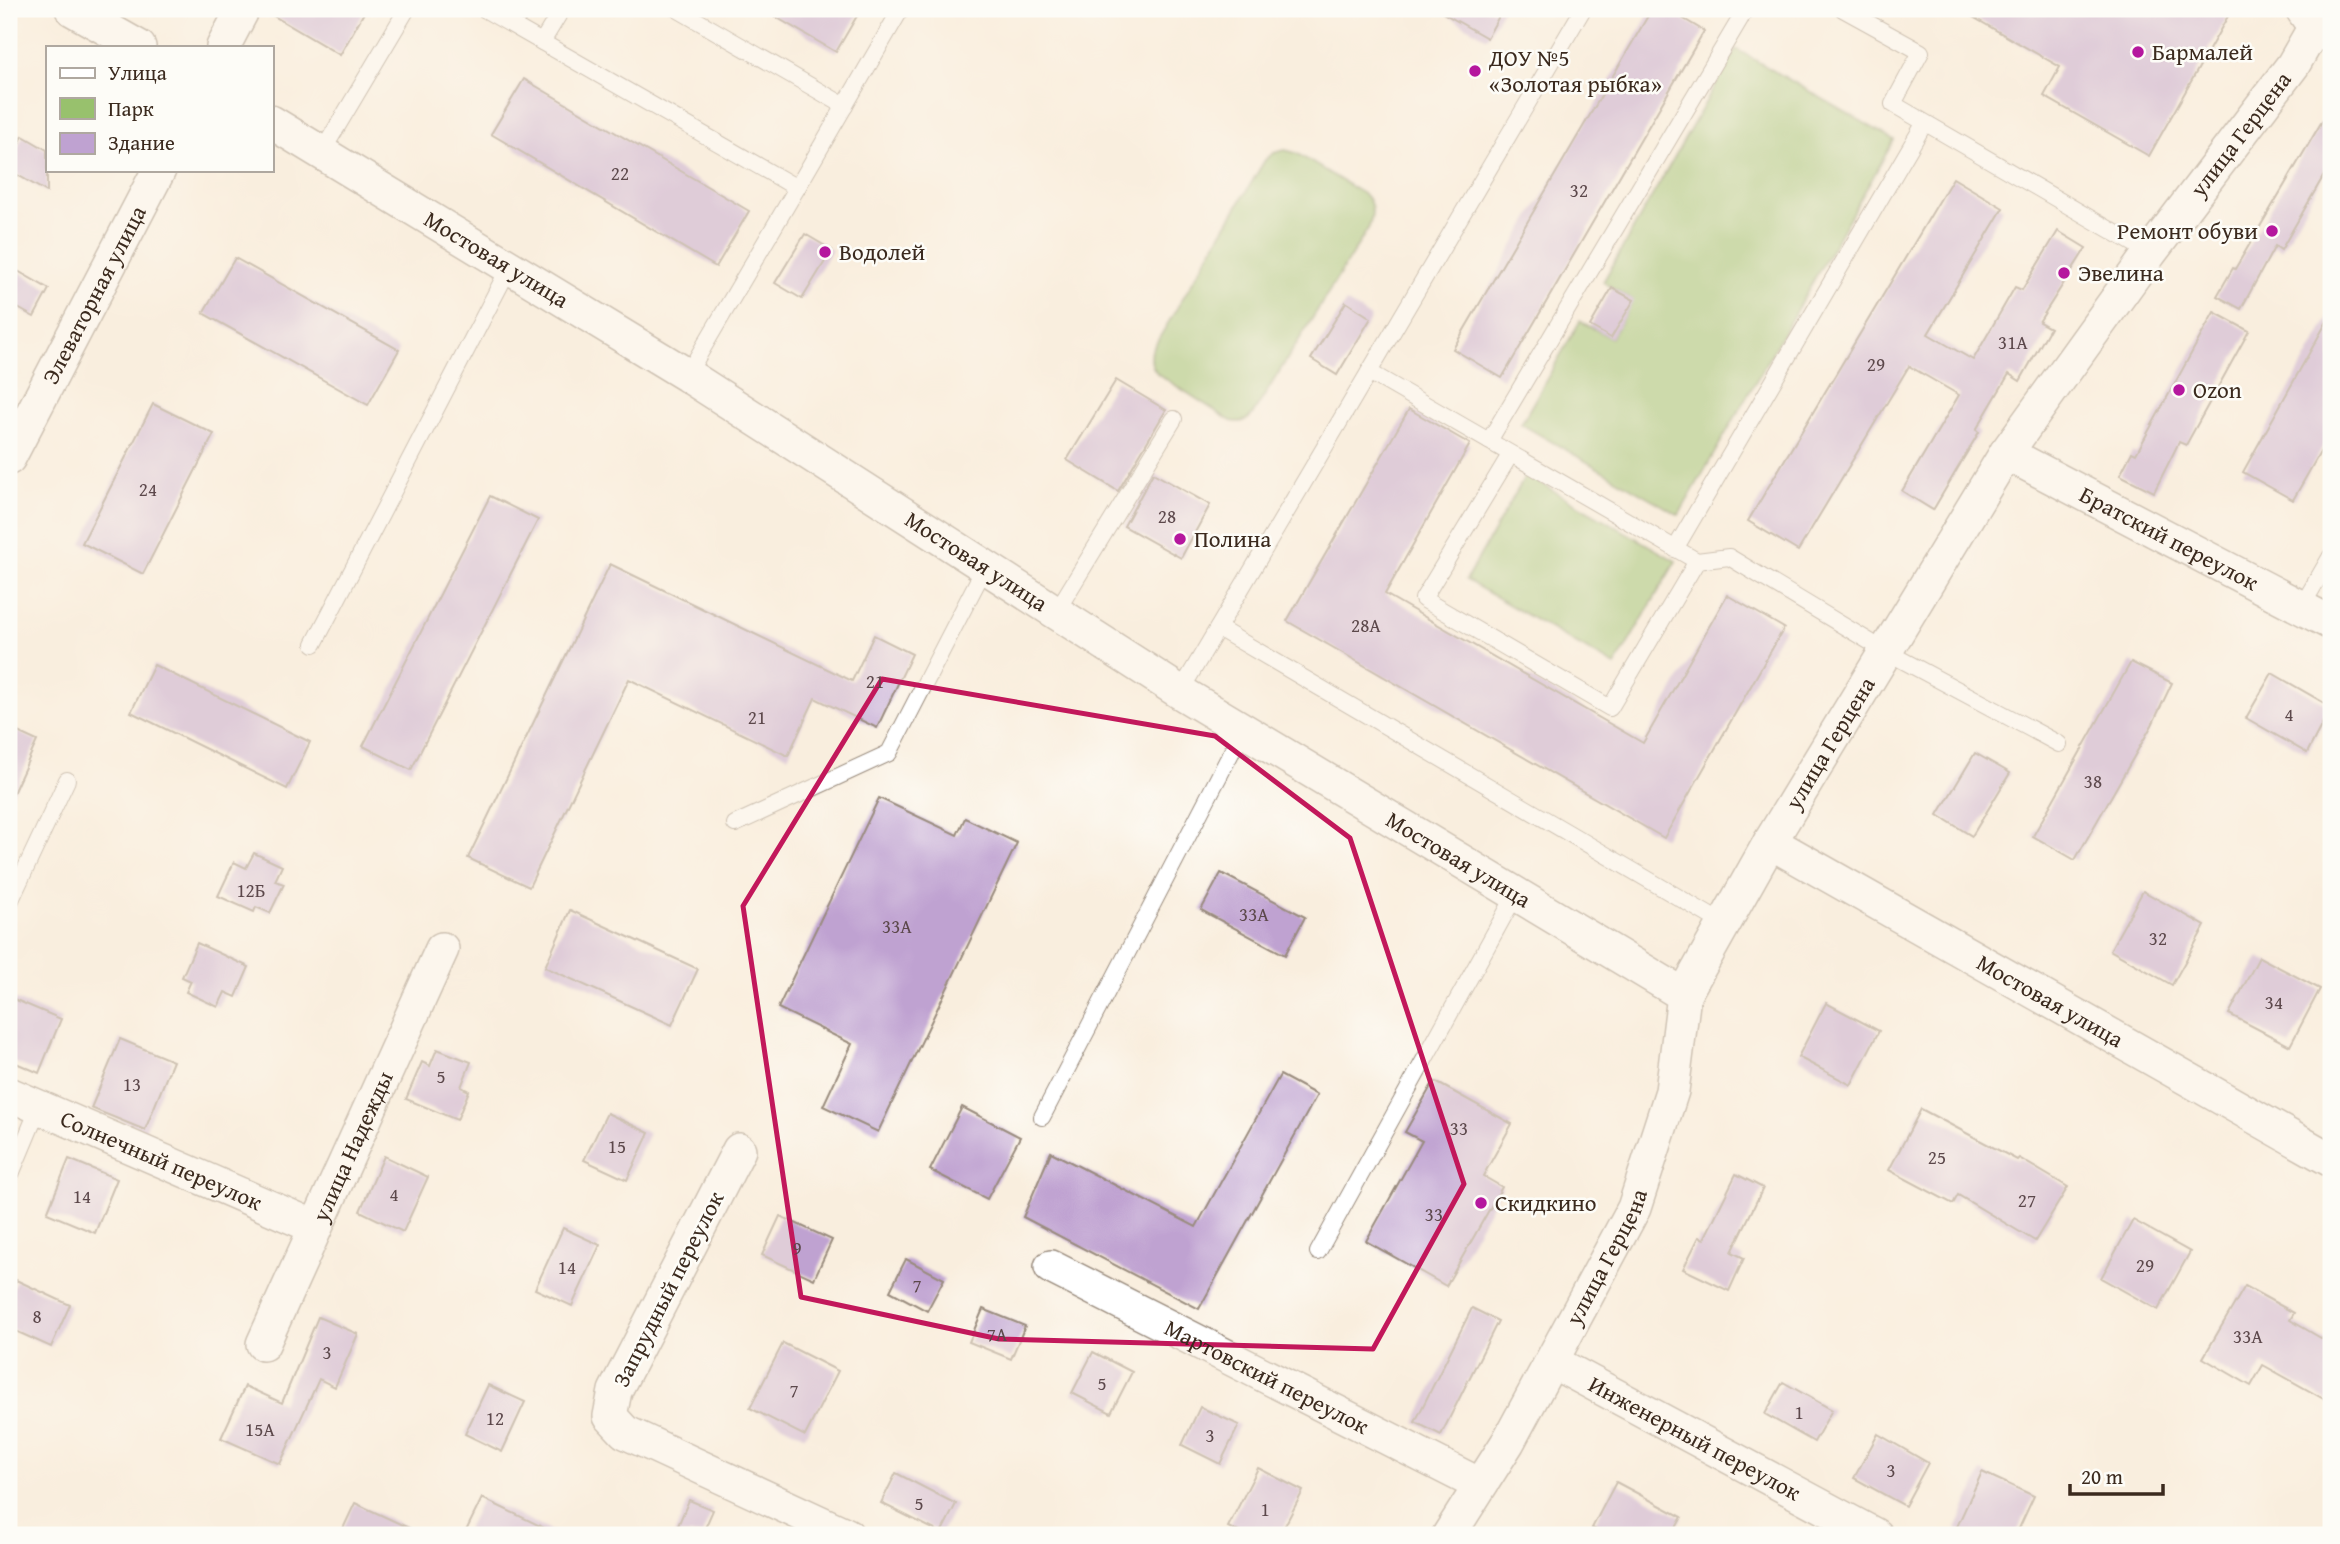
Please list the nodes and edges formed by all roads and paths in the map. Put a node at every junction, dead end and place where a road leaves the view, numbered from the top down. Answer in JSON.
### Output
{"nodes":[{"id":1,"x":72,"y":9,"type":"edge"},
{"id":2,"x":243,"y":9,"type":"edge"},
{"id":3,"x":407,"y":9,"type":"edge"},
{"id":4,"x":484,"y":9,"type":"edge"},
{"id":5,"x":562,"y":9,"type":"edge"},
{"id":6,"x":677,"y":9,"type":"edge"},
{"id":7,"x":901,"y":9,"type":"edge"},
{"id":8,"x":1583,"y":9,"type":"edge"},
{"id":9,"x":1746,"y":9,"type":"edge"},
{"id":10,"x":1843,"y":9,"type":"edge"},
{"id":11,"x":2319,"y":20,"type":"edge"},
{"id":12,"x":542,"y":42,"type":"junction"},
{"id":13,"x":137,"y":46,"type":"edge"},
{"id":14,"x":224,"y":46,"type":"edge"},
{"id":15,"x":845,"y":106,"type":"junction"},
{"id":16,"x":273,"y":123,"type":"edge"},
{"id":17,"x":1924,"y":124,"type":"junction"},
{"id":18,"x":322,"y":152,"type":"junction"},
{"id":19,"x":158,"y":172,"type":"edge"},
{"id":20,"x":797,"y":188,"type":"junction"},
{"id":21,"x":2150,"y":253,"type":"junction"},
{"id":22,"x":510,"y":266,"type":"junction"},
{"id":23,"x":1369,"y":372,"type":"junction"},
{"id":24,"x":687,"y":375,"type":"junction"},
{"id":25,"x":1174,"y":419,"type":"dead end"},
{"id":26,"x":1489,"y":441,"type":"junction"},
{"id":27,"x":2006,"y":453,"type":"junction"},
{"id":28,"x":1510,"y":455,"type":"junction"},
{"id":29,"x":9,"y":458,"type":"edge"},
{"id":30,"x":1675,"y":549,"type":"junction"},
{"id":31,"x":2331,"y":556,"type":"edge"},
{"id":32,"x":1696,"y":561,"type":"junction"},
{"id":33,"x":985,"y":567,"type":"junction"},
{"id":34,"x":2302,"y":606,"type":"junction"},
{"id":35,"x":1056,"y":612,"type":"junction"},
{"id":36,"x":2331,"y":623,"type":"edge"},
{"id":37,"x":1218,"y":628,"type":"junction"},
{"id":38,"x":314,"y":644,"type":"dead end"},
{"id":39,"x":1887,"y":652,"type":"junction"},
{"id":40,"x":1180,"y":692,"type":"junction"},
{"id":41,"x":1243,"y":730,"type":"junction"},
{"id":42,"x":2059,"y":744,"type":"dead end"},
{"id":43,"x":68,"y":780,"type":"dead end"},
{"id":44,"x":735,"y":824,"type":"dead end"},
{"id":45,"x":1770,"y":842,"type":"junction"},
{"id":46,"x":1516,"y":894,"type":"junction"},
{"id":47,"x":9,"y":904,"type":"edge"},
{"id":48,"x":1724,"y":923,"type":"junction"},
{"id":49,"x":442,"y":949,"type":"dead end"},
{"id":50,"x":1684,"y":995,"type":"junction"},
{"id":51,"x":9,"y":1094,"type":"edge"},
{"id":52,"x":39,"y":1107,"type":"junction"},
{"id":53,"x":1042,"y":1117,"type":"dead end"},
{"id":54,"x":739,"y":1150,"type":"dead end"},
{"id":55,"x":2331,"y":1160,"type":"edge"},
{"id":56,"x":9,"y":1179,"type":"edge"},
{"id":57,"x":315,"y":1227,"type":"junction"},
{"id":58,"x":1318,"y":1252,"type":"dead end"},
{"id":59,"x":1051,"y":1267,"type":"dead end"},
{"id":60,"x":262,"y":1344,"type":"dead end"},
{"id":61,"x":1553,"y":1362,"type":"junction"},
{"id":62,"x":1480,"y":1485,"type":"junction"},
{"id":63,"x":847,"y":1535,"type":"edge"},
{"id":64,"x":1449,"y":1535,"type":"edge"},
{"id":65,"x":1875,"y":1535,"type":"edge"}],
"edges":[{"from":1,"to":13,"type":"street"},
{"from":2,"to":14,"type":"street"},
{"from":3,"to":18,"type":"lane"},
{"from":4,"to":12,"type":"lane"},
{"from":5,"to":12,"type":"lane"},
{"from":6,"to":15,"type":"lane"},
{"from":7,"to":15,"type":"lane"},
{"from":8,"to":23,"type":"lane"},
{"from":9,"to":26,"type":"lane"},
{"from":10,"to":17,"type":"lane"},
{"from":11,"to":21,"type":"street","name":"улица Герцена"},
{"from":12,"to":20,"type":"lane"},
{"from":15,"to":20,"type":"lane"},
{"from":16,"to":18,"type":"street","name":"Мостовая улица"},
{"from":17,"to":21,"type":"lane"},
{"from":17,"to":30,"type":"lane"},
{"from":18,"to":22,"type":"street","name":"Мостовая улица"},
{"from":19,"to":29,"type":"street","name":"Элеваторная улица"},
{"from":20,"to":24,"type":"lane"},
{"from":21,"to":27,"type":"street","name":"улица Герцена"},
{"from":22,"to":24,"type":"street","name":"Мостовая улица"},
{"from":22,"to":38,"type":"lane"},
{"from":23,"to":26,"type":"lane"},
{"from":23,"to":37,"type":"lane"},
{"from":24,"to":33,"type":"street","name":"Мостовая улица"},
{"from":25,"to":35,"type":"lane"},
{"from":26,"to":28,"type":"lane"},
{"from":27,"to":34,"type":"street","name":"Братский переулок"},
{"from":27,"to":39,"type":"street","name":"улица Герцена"},
{"from":28,"to":30,"type":"lane"},
{"from":28,"to":32,"type":"lane"},
{"from":30,"to":32,"type":"lane"},
{"from":31,"to":34,"type":"lane"},
{"from":32,"to":39,"type":"lane"},
{"from":33,"to":35,"type":"street","name":"Мостовая улица"},
{"from":33,"to":44,"type":"lane"},
{"from":34,"to":36,"type":"street","name":"Братский переулок"},
{"from":35,"to":40,"type":"street","name":"Мостовая улица"},
{"from":37,"to":40,"type":"lane"},
{"from":37,"to":48,"type":"lane"},
{"from":39,"to":42,"type":"lane"},
{"from":39,"to":45,"type":"street","name":"улица Герцена"},
{"from":40,"to":41,"type":"street","name":"Мостовая улица"},
{"from":41,"to":46,"type":"street","name":"Мостовая улица"},
{"from":41,"to":53,"type":"lane"},
{"from":43,"to":47,"type":"lane"},
{"from":45,"to":48,"type":"street","name":"улица Герцена"},
{"from":45,"to":55,"type":"street","name":"Мостовая улица"},
{"from":46,"to":50,"type":"street","name":"Мостовая улица"},
{"from":46,"to":58,"type":"lane"},
{"from":48,"to":50,"type":"street","name":"улица Герцена"},
{"from":49,"to":57,"type":"street","name":"улица Надежды"},
{"from":50,"to":61,"type":"street","name":"улица Герцена"},
{"from":51,"to":52,"type":"street","name":"Солнечный переулок"},
{"from":52,"to":56,"type":"lane"},
{"from":52,"to":57,"type":"street","name":"Солнечный переулок"},
{"from":54,"to":63,"type":"street","name":"Запрудный переулок"},
{"from":57,"to":60,"type":"street","name":"улица Надежды"},
{"from":59,"to":62,"type":"street","name":"Мартовский переулок"},
{"from":61,"to":62,"type":"street","name":"улица Герцена"},
{"from":61,"to":65,"type":"street","name":"Инженерный переулок"},
{"from":62,"to":64,"type":"street","name":"улица Герцена"}]}
